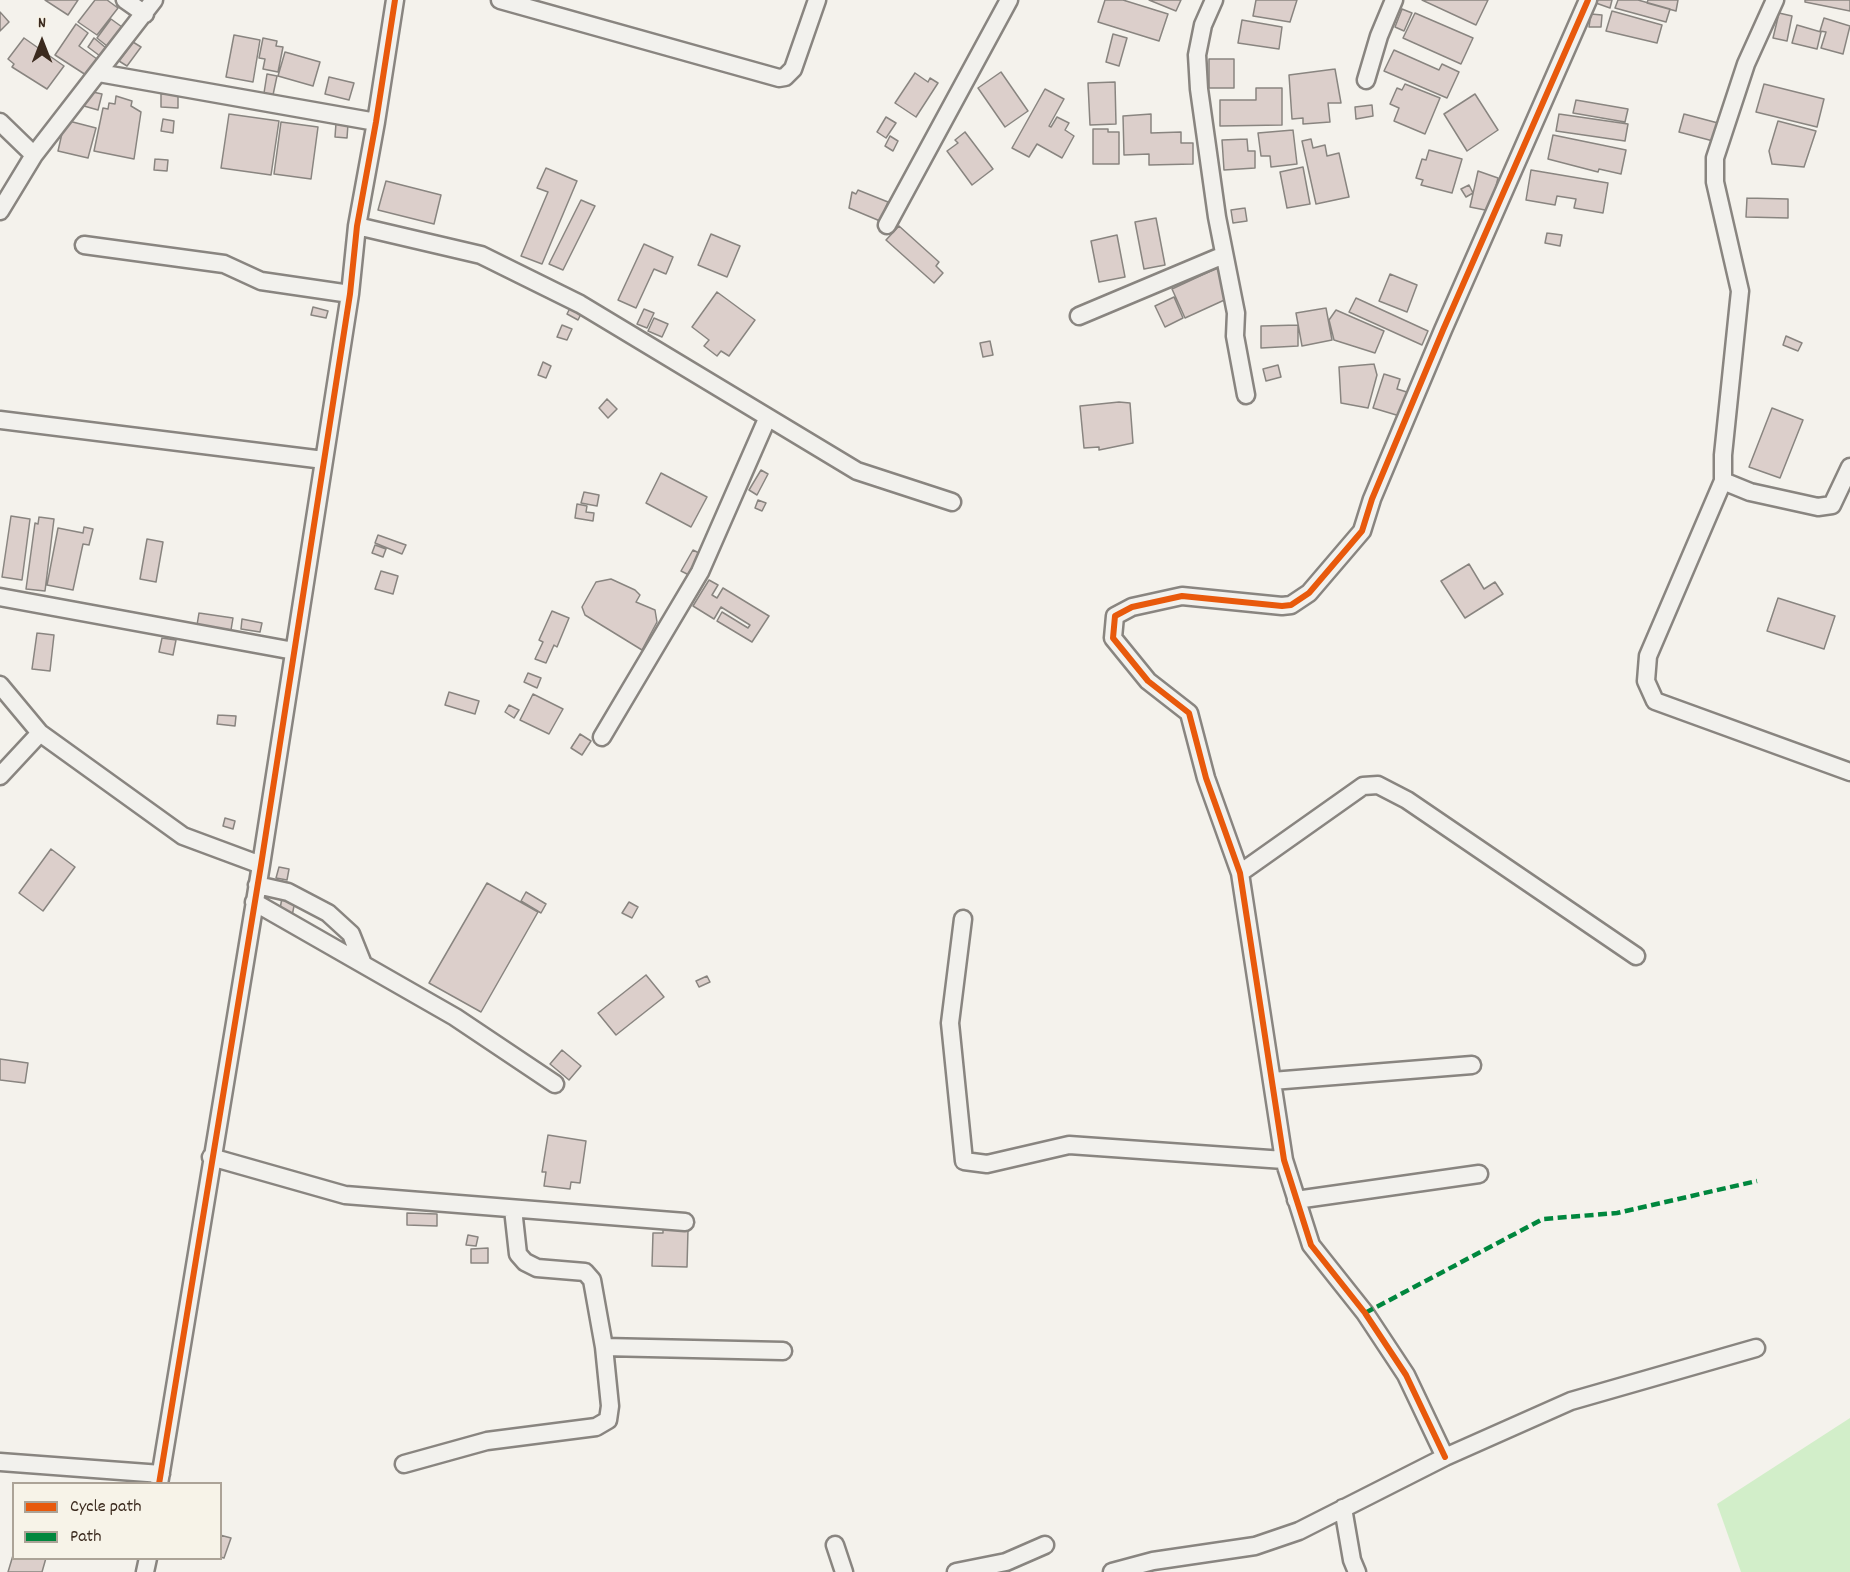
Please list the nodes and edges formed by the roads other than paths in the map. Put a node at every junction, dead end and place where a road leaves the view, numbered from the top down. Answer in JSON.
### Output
{"nodes":[{"id":1,"x":125,"y":0,"type":"edge"},
{"id":2,"x":395,"y":0,"type":"edge"},
{"id":3,"x":500,"y":0,"type":"edge"},
{"id":4,"x":817,"y":0,"type":"edge"},
{"id":5,"x":1009,"y":0,"type":"edge"},
{"id":6,"x":1214,"y":0,"type":"edge"},
{"id":7,"x":1394,"y":0,"type":"edge"},
{"id":8,"x":1588,"y":0,"type":"edge"},
{"id":9,"x":1775,"y":0,"type":"edge"},
{"id":10,"x":149,"y":7,"type":"edge"},
{"id":11,"x":99,"y":73,"type":"junction"},
{"id":12,"x":1366,"y":80,"type":"dead end"},
{"id":13,"x":0,"y":122,"type":"edge"},
{"id":14,"x":376,"y":122,"type":"junction"},
{"id":15,"x":34,"y":155,"type":"junction"},
{"id":16,"x":0,"y":211,"type":"edge"},
{"id":17,"x":887,"y":225,"type":"dead end"},
{"id":18,"x":357,"y":226,"type":"junction"},
{"id":19,"x":84,"y":245,"type":"dead end"},
{"id":20,"x":1224,"y":255,"type":"junction"},
{"id":21,"x":350,"y":294,"type":"junction"},
{"id":22,"x":1079,"y":316,"type":"dead end"},
{"id":23,"x":1246,"y":395,"type":"dead end"},
{"id":24,"x":767,"y":419,"type":"junction"},
{"id":25,"x":0,"y":420,"type":"edge"},
{"id":26,"x":324,"y":460,"type":"junction"},
{"id":27,"x":1850,"y":467,"type":"edge"},
{"id":28,"x":1723,"y":481,"type":"junction"},
{"id":29,"x":952,"y":502,"type":"dead end"},
{"id":30,"x":0,"y":597,"type":"edge"},
{"id":31,"x":294,"y":651,"type":"junction"},
{"id":32,"x":0,"y":685,"type":"edge"},
{"id":33,"x":40,"y":733,"type":"junction"},
{"id":34,"x":602,"y":737,"type":"dead end"},
{"id":35,"x":1850,"y":772,"type":"edge"},
{"id":36,"x":0,"y":776,"type":"edge"},
{"id":37,"x":261,"y":865,"type":"junction"},
{"id":38,"x":1240,"y":873,"type":"junction"},
{"id":39,"x":255,"y":894,"type":"junction"},
{"id":40,"x":963,"y":918,"type":"dead end"},
{"id":41,"x":1636,"y":956,"type":"dead end"},
{"id":42,"x":363,"y":964,"type":"junction"},
{"id":43,"x":1472,"y":1065,"type":"dead end"},
{"id":44,"x":1272,"y":1080,"type":"junction"},
{"id":45,"x":555,"y":1084,"type":"dead end"},
{"id":46,"x":211,"y":1157,"type":"junction"},
{"id":47,"x":1284,"y":1160,"type":"junction"},
{"id":48,"x":1479,"y":1174,"type":"dead end"},
{"id":49,"x":1296,"y":1200,"type":"junction"},
{"id":50,"x":513,"y":1209,"type":"junction"},
{"id":51,"x":685,"y":1222,"type":"dead end"},
{"id":52,"x":604,"y":1347,"type":"junction"},
{"id":53,"x":1756,"y":1347,"type":"dead end"},
{"id":54,"x":783,"y":1351,"type":"dead end"},
{"id":55,"x":1445,"y":1457,"type":"junction"},
{"id":56,"x":0,"y":1461,"type":"edge"},
{"id":57,"x":404,"y":1464,"type":"dead end"},
{"id":58,"x":160,"y":1479,"type":"edge"},
{"id":59,"x":1343,"y":1508,"type":"junction"},
{"id":60,"x":835,"y":1545,"type":"dead end"},
{"id":61,"x":1045,"y":1545,"type":"dead end"},
{"id":62,"x":1007,"y":1567,"type":"edge"},
{"id":63,"x":844,"y":1572,"type":"edge"},
{"id":64,"x":956,"y":1572,"type":"edge"},
{"id":65,"x":1113,"y":1572,"type":"edge"},
{"id":66,"x":1357,"y":1572,"type":"edge"}],
"edges":[{"from":1,"to":10,"type":"street"},
{"from":2,"to":14,"type":"street"},
{"from":3,"to":4,"type":"street"},
{"from":5,"to":17,"type":"street"},
{"from":6,"to":20,"type":"street"},
{"from":7,"to":12,"type":"street"},
{"from":8,"to":38,"type":"street"},
{"from":9,"to":28,"type":"street"},
{"from":10,"to":11,"type":"street"},
{"from":11,"to":14,"type":"street"},
{"from":11,"to":15,"type":"street"},
{"from":13,"to":15,"type":"street"},
{"from":14,"to":18,"type":"street"},
{"from":15,"to":16,"type":"street"},
{"from":18,"to":21,"type":"street"},
{"from":18,"to":24,"type":"street"},
{"from":19,"to":21,"type":"street"},
{"from":20,"to":22,"type":"street"},
{"from":20,"to":23,"type":"street"},
{"from":21,"to":26,"type":"street"},
{"from":24,"to":29,"type":"street"},
{"from":24,"to":34,"type":"street"},
{"from":25,"to":26,"type":"street"},
{"from":26,"to":31,"type":"street"},
{"from":27,"to":28,"type":"street"},
{"from":28,"to":35,"type":"street"},
{"from":30,"to":31,"type":"street"},
{"from":31,"to":37,"type":"street"},
{"from":32,"to":33,"type":"street"},
{"from":33,"to":36,"type":"street"},
{"from":33,"to":37,"type":"street"},
{"from":37,"to":39,"type":"street"},
{"from":38,"to":41,"type":"street"},
{"from":38,"to":44,"type":"street"},
{"from":39,"to":42,"type":"street"},
{"from":39,"to":42,"type":"street"},
{"from":39,"to":46,"type":"street"},
{"from":40,"to":47,"type":"street"},
{"from":42,"to":45,"type":"street"},
{"from":43,"to":44,"type":"street"},
{"from":44,"to":47,"type":"street"},
{"from":46,"to":50,"type":"street"},
{"from":46,"to":58,"type":"street"},
{"from":47,"to":49,"type":"street"},
{"from":48,"to":49,"type":"street"},
{"from":49,"to":55,"type":"street"},
{"from":50,"to":51,"type":"street"},
{"from":50,"to":52,"type":"street"},
{"from":52,"to":54,"type":"street"},
{"from":52,"to":57,"type":"street"},
{"from":53,"to":55,"type":"street"},
{"from":55,"to":59,"type":"street"},
{"from":56,"to":58,"type":"street"},
{"from":59,"to":65,"type":"street"},
{"from":59,"to":66,"type":"street"},
{"from":60,"to":63,"type":"street"},
{"from":61,"to":62,"type":"street"},
{"from":62,"to":64,"type":"street"}]}
